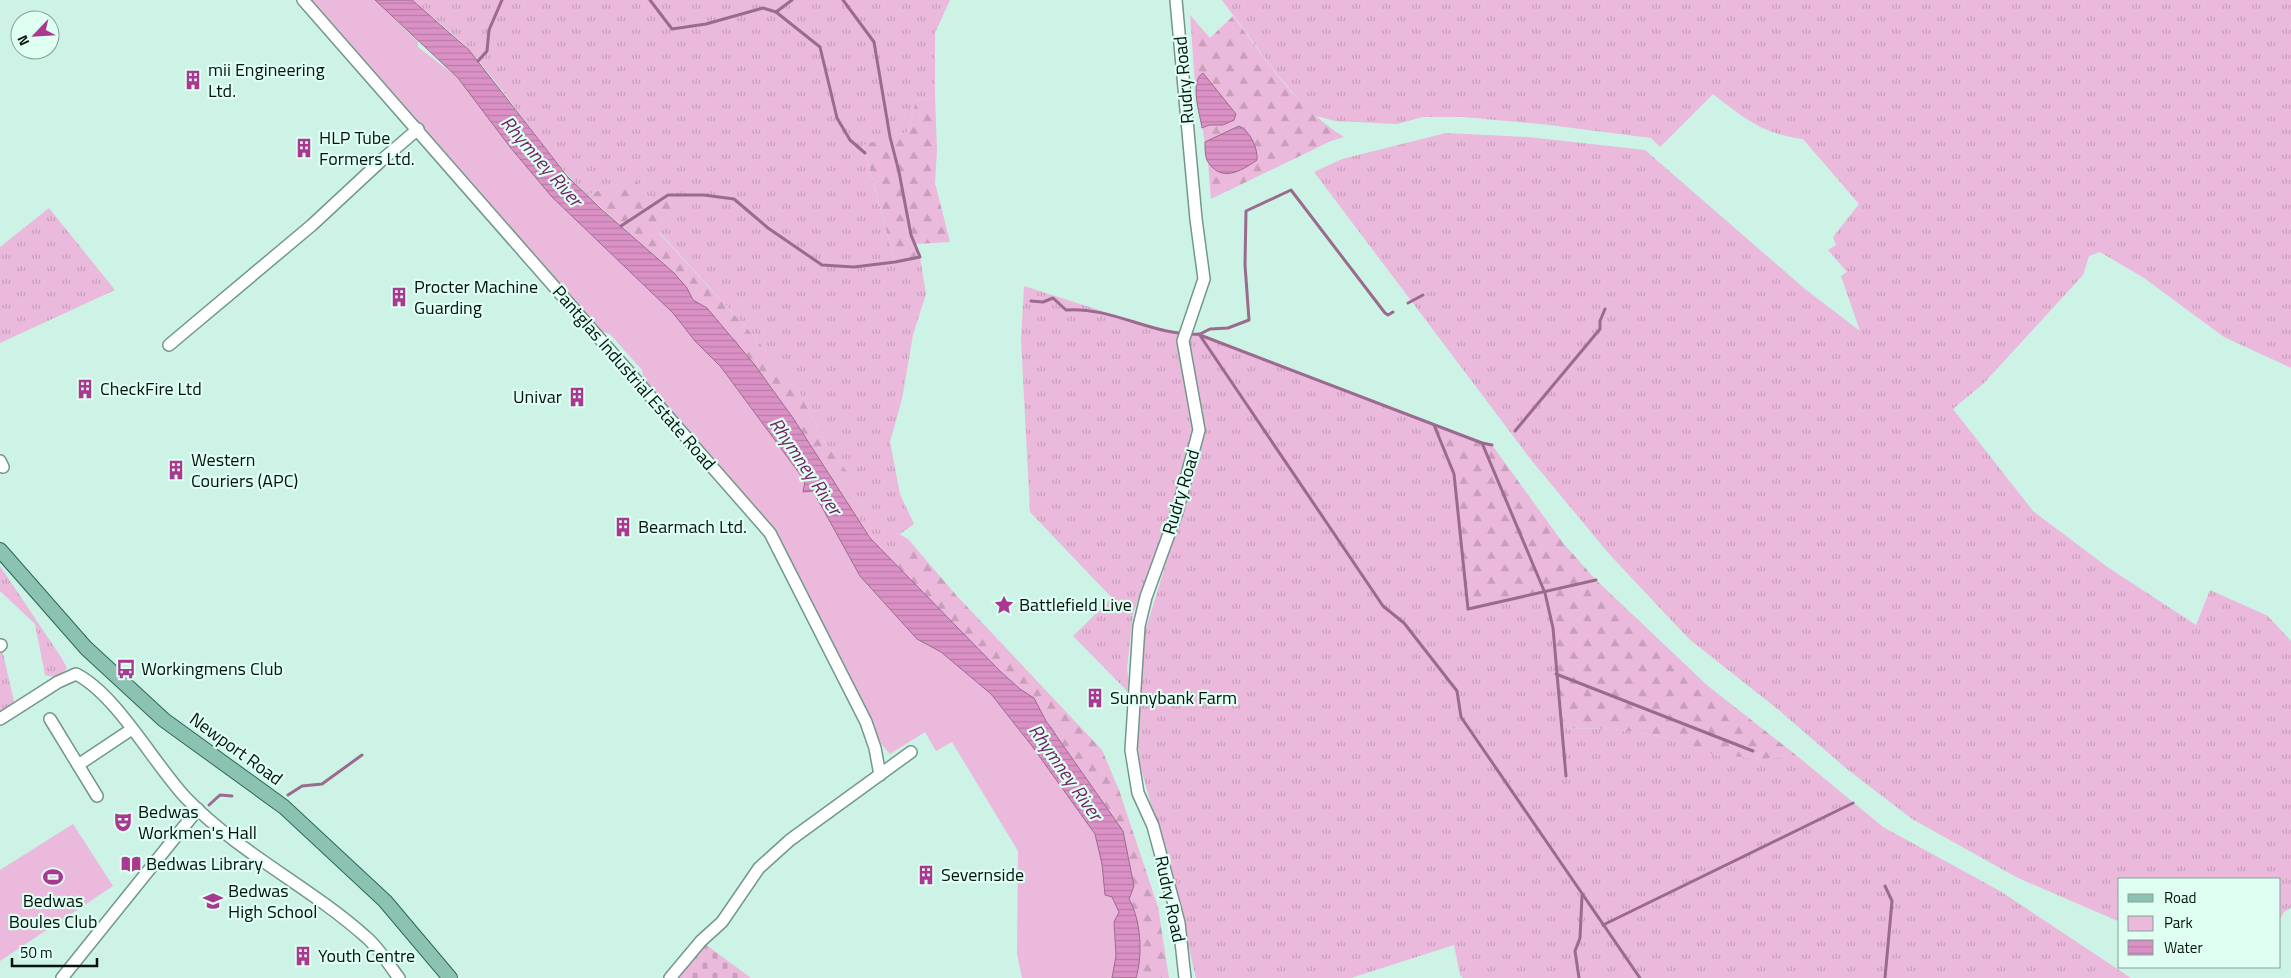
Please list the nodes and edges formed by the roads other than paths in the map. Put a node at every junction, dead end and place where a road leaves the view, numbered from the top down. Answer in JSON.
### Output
{"nodes":[{"id":1,"x":303,"y":0,"type":"edge"},
{"id":2,"x":1176,"y":0,"type":"edge"},
{"id":3,"x":418,"y":129,"type":"junction"},
{"id":4,"x":169,"y":345,"type":"dead end"},
{"id":5,"x":0,"y":550,"type":"edge"},
{"id":6,"x":0,"y":719,"type":"edge"},
{"id":7,"x":50,"y":720,"type":"dead end"},
{"id":8,"x":132,"y":729,"type":"junction"},
{"id":9,"x":911,"y":752,"type":"dead end"},
{"id":10,"x":78,"y":765,"type":"junction"},
{"id":11,"x":880,"y":774,"type":"junction"},
{"id":12,"x":98,"y":796,"type":"dead end"},
{"id":13,"x":198,"y":809,"type":"junction"},
{"id":14,"x":62,"y":978,"type":"edge"},
{"id":15,"x":399,"y":978,"type":"edge"},
{"id":16,"x":450,"y":978,"type":"edge"},
{"id":17,"x":670,"y":978,"type":"edge"},
{"id":18,"x":1185,"y":978,"type":"edge"}],
"edges":[{"from":1,"to":3,"type":"street","name":"Pantglas Industrial Estate Road"},
{"from":2,"to":18,"type":"street","name":"Rudry Road"},
{"from":3,"to":4,"type":"street"},
{"from":3,"to":11,"type":"street","name":"Pantglas Industrial Estate Road"},
{"from":5,"to":16,"type":"main road","name":"Newport Road"},
{"from":6,"to":8,"type":"street"},
{"from":7,"to":10,"type":"street"},
{"from":8,"to":10,"type":"street"},
{"from":8,"to":13,"type":"street"},
{"from":9,"to":11,"type":"street"},
{"from":10,"to":12,"type":"street"},
{"from":11,"to":17,"type":"street"},
{"from":13,"to":14,"type":"street"},
{"from":13,"to":15,"type":"street"}]}
